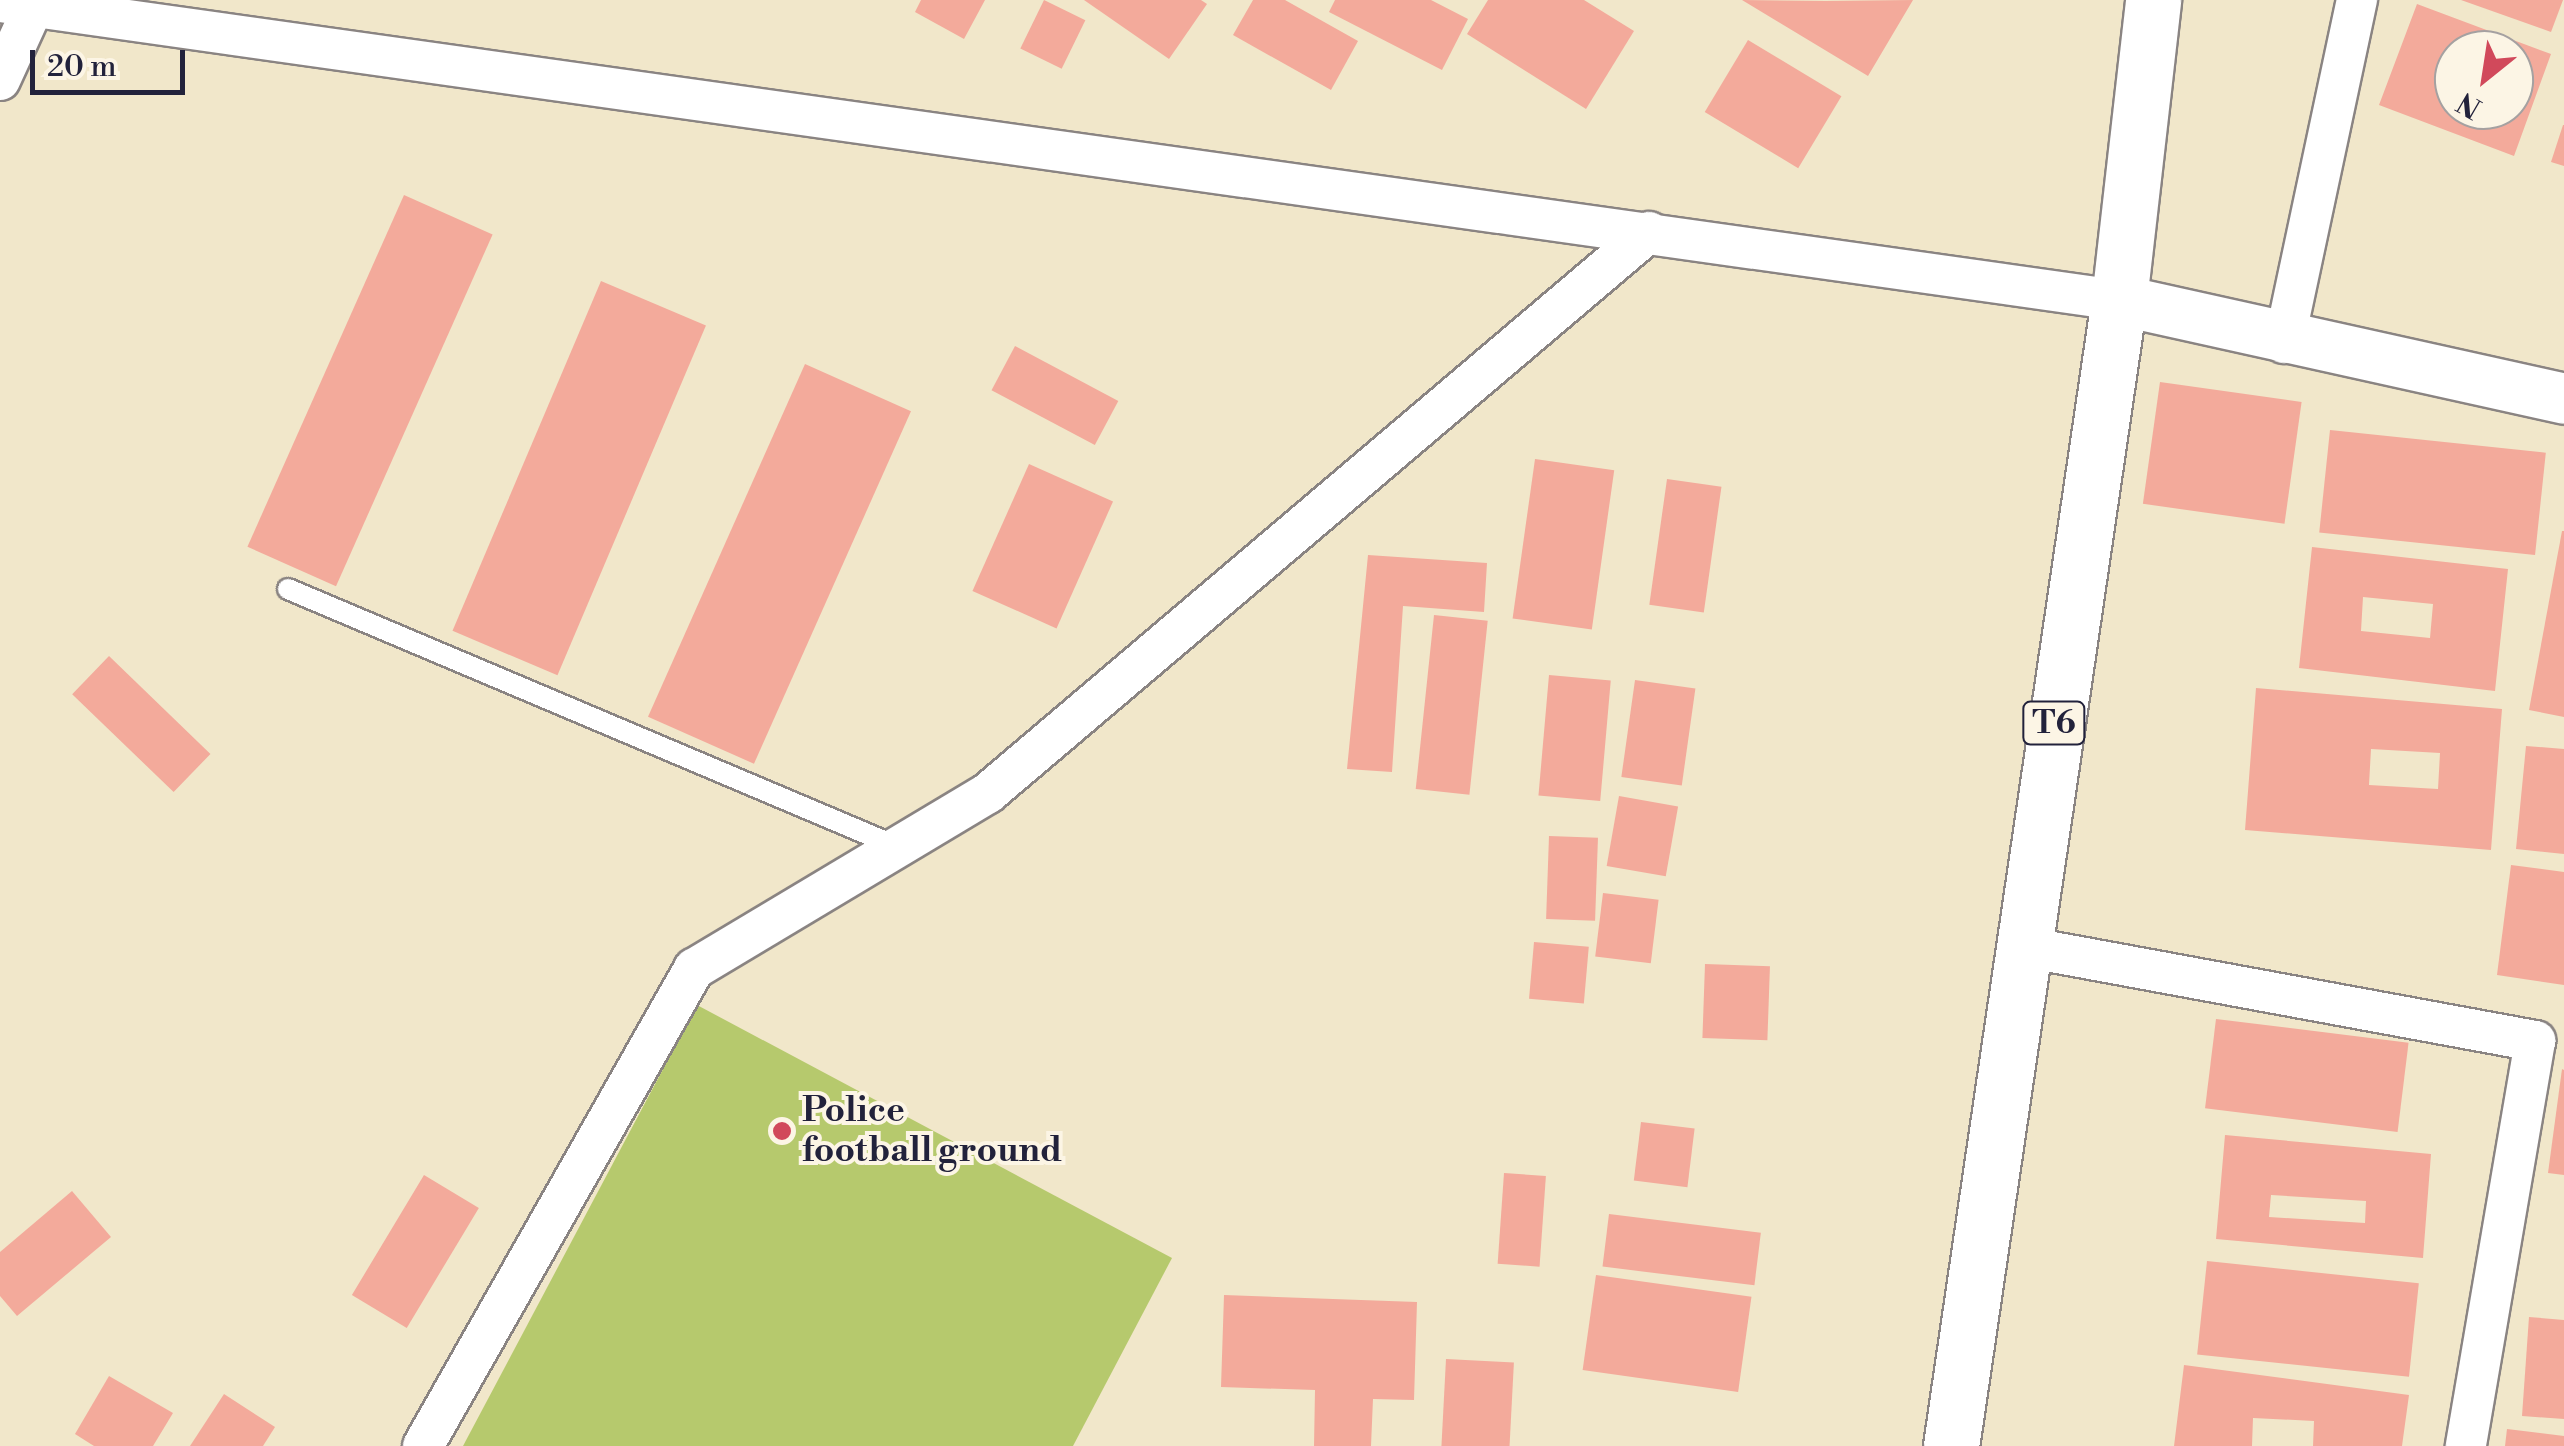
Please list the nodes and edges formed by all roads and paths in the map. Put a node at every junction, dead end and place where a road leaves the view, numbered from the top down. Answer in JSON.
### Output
{"nodes":[{"id":1,"x":2154,"y":0,"type":"edge"},
{"id":2,"x":2358,"y":0,"type":"edge"},
{"id":3,"x":16,"y":6,"type":"edge"},
{"id":4,"x":0,"y":80,"type":"edge"},
{"id":5,"x":1649,"y":232,"type":"junction"},
{"id":6,"x":2119,"y":300,"type":"junction"},
{"id":7,"x":2284,"y":343,"type":"junction"},
{"id":8,"x":2564,"y":399,"type":"edge"},
{"id":9,"x":288,"y":589,"type":"dead end"},
{"id":10,"x":898,"y":847,"type":"junction"},
{"id":11,"x":2020,"y":946,"type":"junction"},
{"id":12,"x":423,"y":1446,"type":"edge"},
{"id":13,"x":1951,"y":1446,"type":"edge"},
{"id":14,"x":2466,"y":1446,"type":"edge"}],
"edges":[{"from":1,"to":6,"type":"highway","number":"T6"},
{"from":2,"to":7,"type":"street"},
{"from":3,"to":4,"type":"street"},
{"from":3,"to":5,"type":"street"},
{"from":5,"to":6,"type":"street"},
{"from":5,"to":10,"type":"street"},
{"from":6,"to":7,"type":"street"},
{"from":6,"to":11,"type":"highway","number":"T6"},
{"from":7,"to":8,"type":"street"},
{"from":9,"to":10,"type":"lane"},
{"from":10,"to":12,"type":"street"},
{"from":11,"to":13,"type":"highway","number":"T6"},
{"from":11,"to":14,"type":"street"}]}
